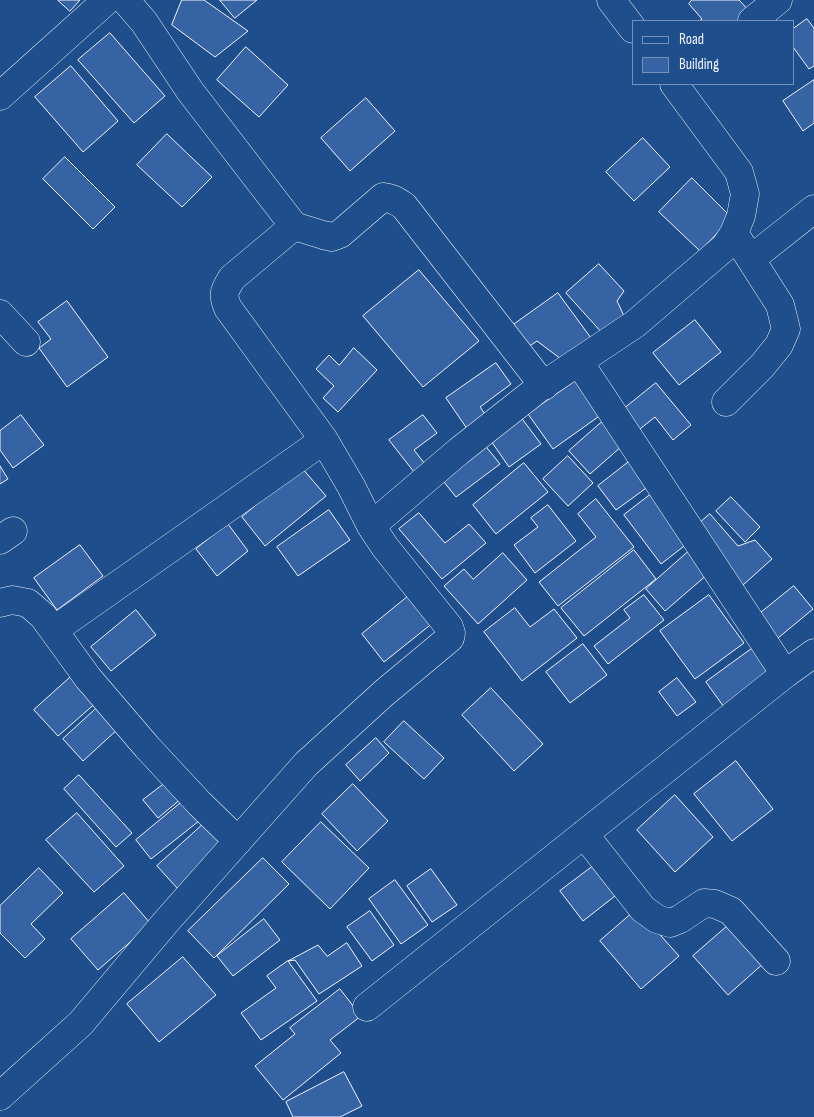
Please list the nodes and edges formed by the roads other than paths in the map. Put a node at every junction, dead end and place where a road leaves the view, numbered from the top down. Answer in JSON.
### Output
{"nodes":[{"id":1,"x":107,"y":0,"type":"edge"},
{"id":2,"x":125,"y":0,"type":"edge"},
{"id":3,"x":611,"y":0,"type":"edge"},
{"id":4,"x":778,"y":0,"type":"edge"},
{"id":5,"x":753,"y":20,"type":"edge"},
{"id":6,"x":632,"y":28,"type":"edge"},
{"id":7,"x":676,"y":85,"type":"edge"},
{"id":8,"x":0,"y":96,"type":"edge"},
{"id":9,"x":814,"y":209,"type":"edge"},
{"id":10,"x":294,"y":226,"type":"junction"},
{"id":11,"x":734,"y":232,"type":"junction"},
{"id":12,"x":751,"y":259,"type":"junction"},
{"id":13,"x":0,"y":314,"type":"edge"},
{"id":14,"x":26,"y":342,"type":"dead end"},
{"id":15,"x":579,"y":362,"type":"junction"},
{"id":16,"x":544,"y":386,"type":"junction"},
{"id":17,"x":726,"y":402,"type":"dead end"},
{"id":18,"x":324,"y":440,"type":"junction"},
{"id":19,"x":371,"y":526,"type":"junction"},
{"id":20,"x":0,"y":603,"type":"edge"},
{"id":21,"x":54,"y":630,"type":"junction"},
{"id":22,"x":814,"y":653,"type":"edge"},
{"id":23,"x":785,"y":674,"type":"junction"},
{"id":24,"x":584,"y":834,"type":"junction"},
{"id":25,"x":238,"y":841,"type":"junction"},
{"id":26,"x":776,"y":961,"type":"dead end"},
{"id":27,"x":367,"y":1007,"type":"dead end"},
{"id":28,"x":0,"y":1096,"type":"edge"}],
"edges":[{"from":1,"to":8,"type":"street"},
{"from":2,"to":10,"type":"street"},
{"from":3,"to":6,"type":"street"},
{"from":4,"to":5,"type":"street"},
{"from":7,"to":11,"type":"street"},
{"from":9,"to":12,"type":"street"},
{"from":10,"to":16,"type":"street"},
{"from":10,"to":18,"type":"street"},
{"from":11,"to":12,"type":"street"},
{"from":11,"to":15,"type":"street"},
{"from":12,"to":17,"type":"street"},
{"from":13,"to":14,"type":"street"},
{"from":15,"to":16,"type":"street"},
{"from":15,"to":23,"type":"street"},
{"from":16,"to":19,"type":"street"},
{"from":18,"to":19,"type":"street"},
{"from":18,"to":21,"type":"street"},
{"from":19,"to":25,"type":"street"},
{"from":20,"to":21,"type":"street"},
{"from":21,"to":25,"type":"street"},
{"from":22,"to":23,"type":"street"},
{"from":23,"to":24,"type":"street"},
{"from":24,"to":26,"type":"street"},
{"from":24,"to":27,"type":"street"},
{"from":25,"to":28,"type":"street"}]}
